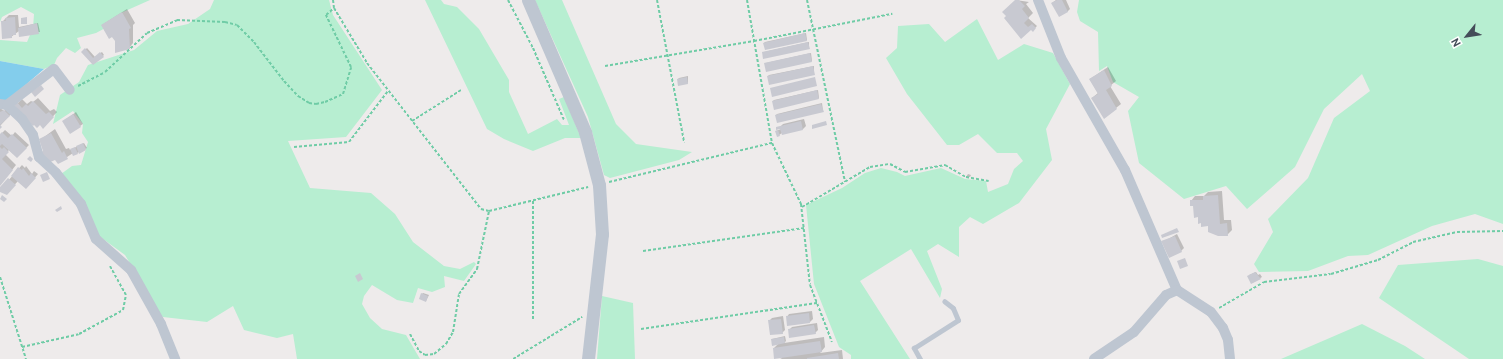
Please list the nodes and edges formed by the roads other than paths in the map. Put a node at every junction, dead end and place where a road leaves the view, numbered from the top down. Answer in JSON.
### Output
{"nodes":[{"id":1,"x":528,"y":0,"type":"edge"},
{"id":2,"x":1038,"y":0,"type":"edge"},
{"id":3,"x":70,"y":90,"type":"road end"},
{"id":4,"x":4,"y":104,"type":"edge"},
{"id":5,"x":1177,"y":290,"type":"junction"},
{"id":6,"x":944,"y":301,"type":"dead end"},
{"id":7,"x":175,"y":359,"type":"edge"},
{"id":8,"x":588,"y":359,"type":"edge"},
{"id":9,"x":920,"y":359,"type":"edge"},
{"id":10,"x":1094,"y":359,"type":"edge"},
{"id":11,"x":1230,"y":359,"type":"edge"}],
"edges":[{"from":1,"to":8,"type":"street"},
{"from":2,"to":5,"type":"street"},
{"from":3,"to":4,"type":"street"},
{"from":4,"to":7,"type":"street"},
{"from":5,"to":10,"type":"street"},
{"from":5,"to":11,"type":"street"},
{"from":6,"to":9,"type":"lane"}]}
